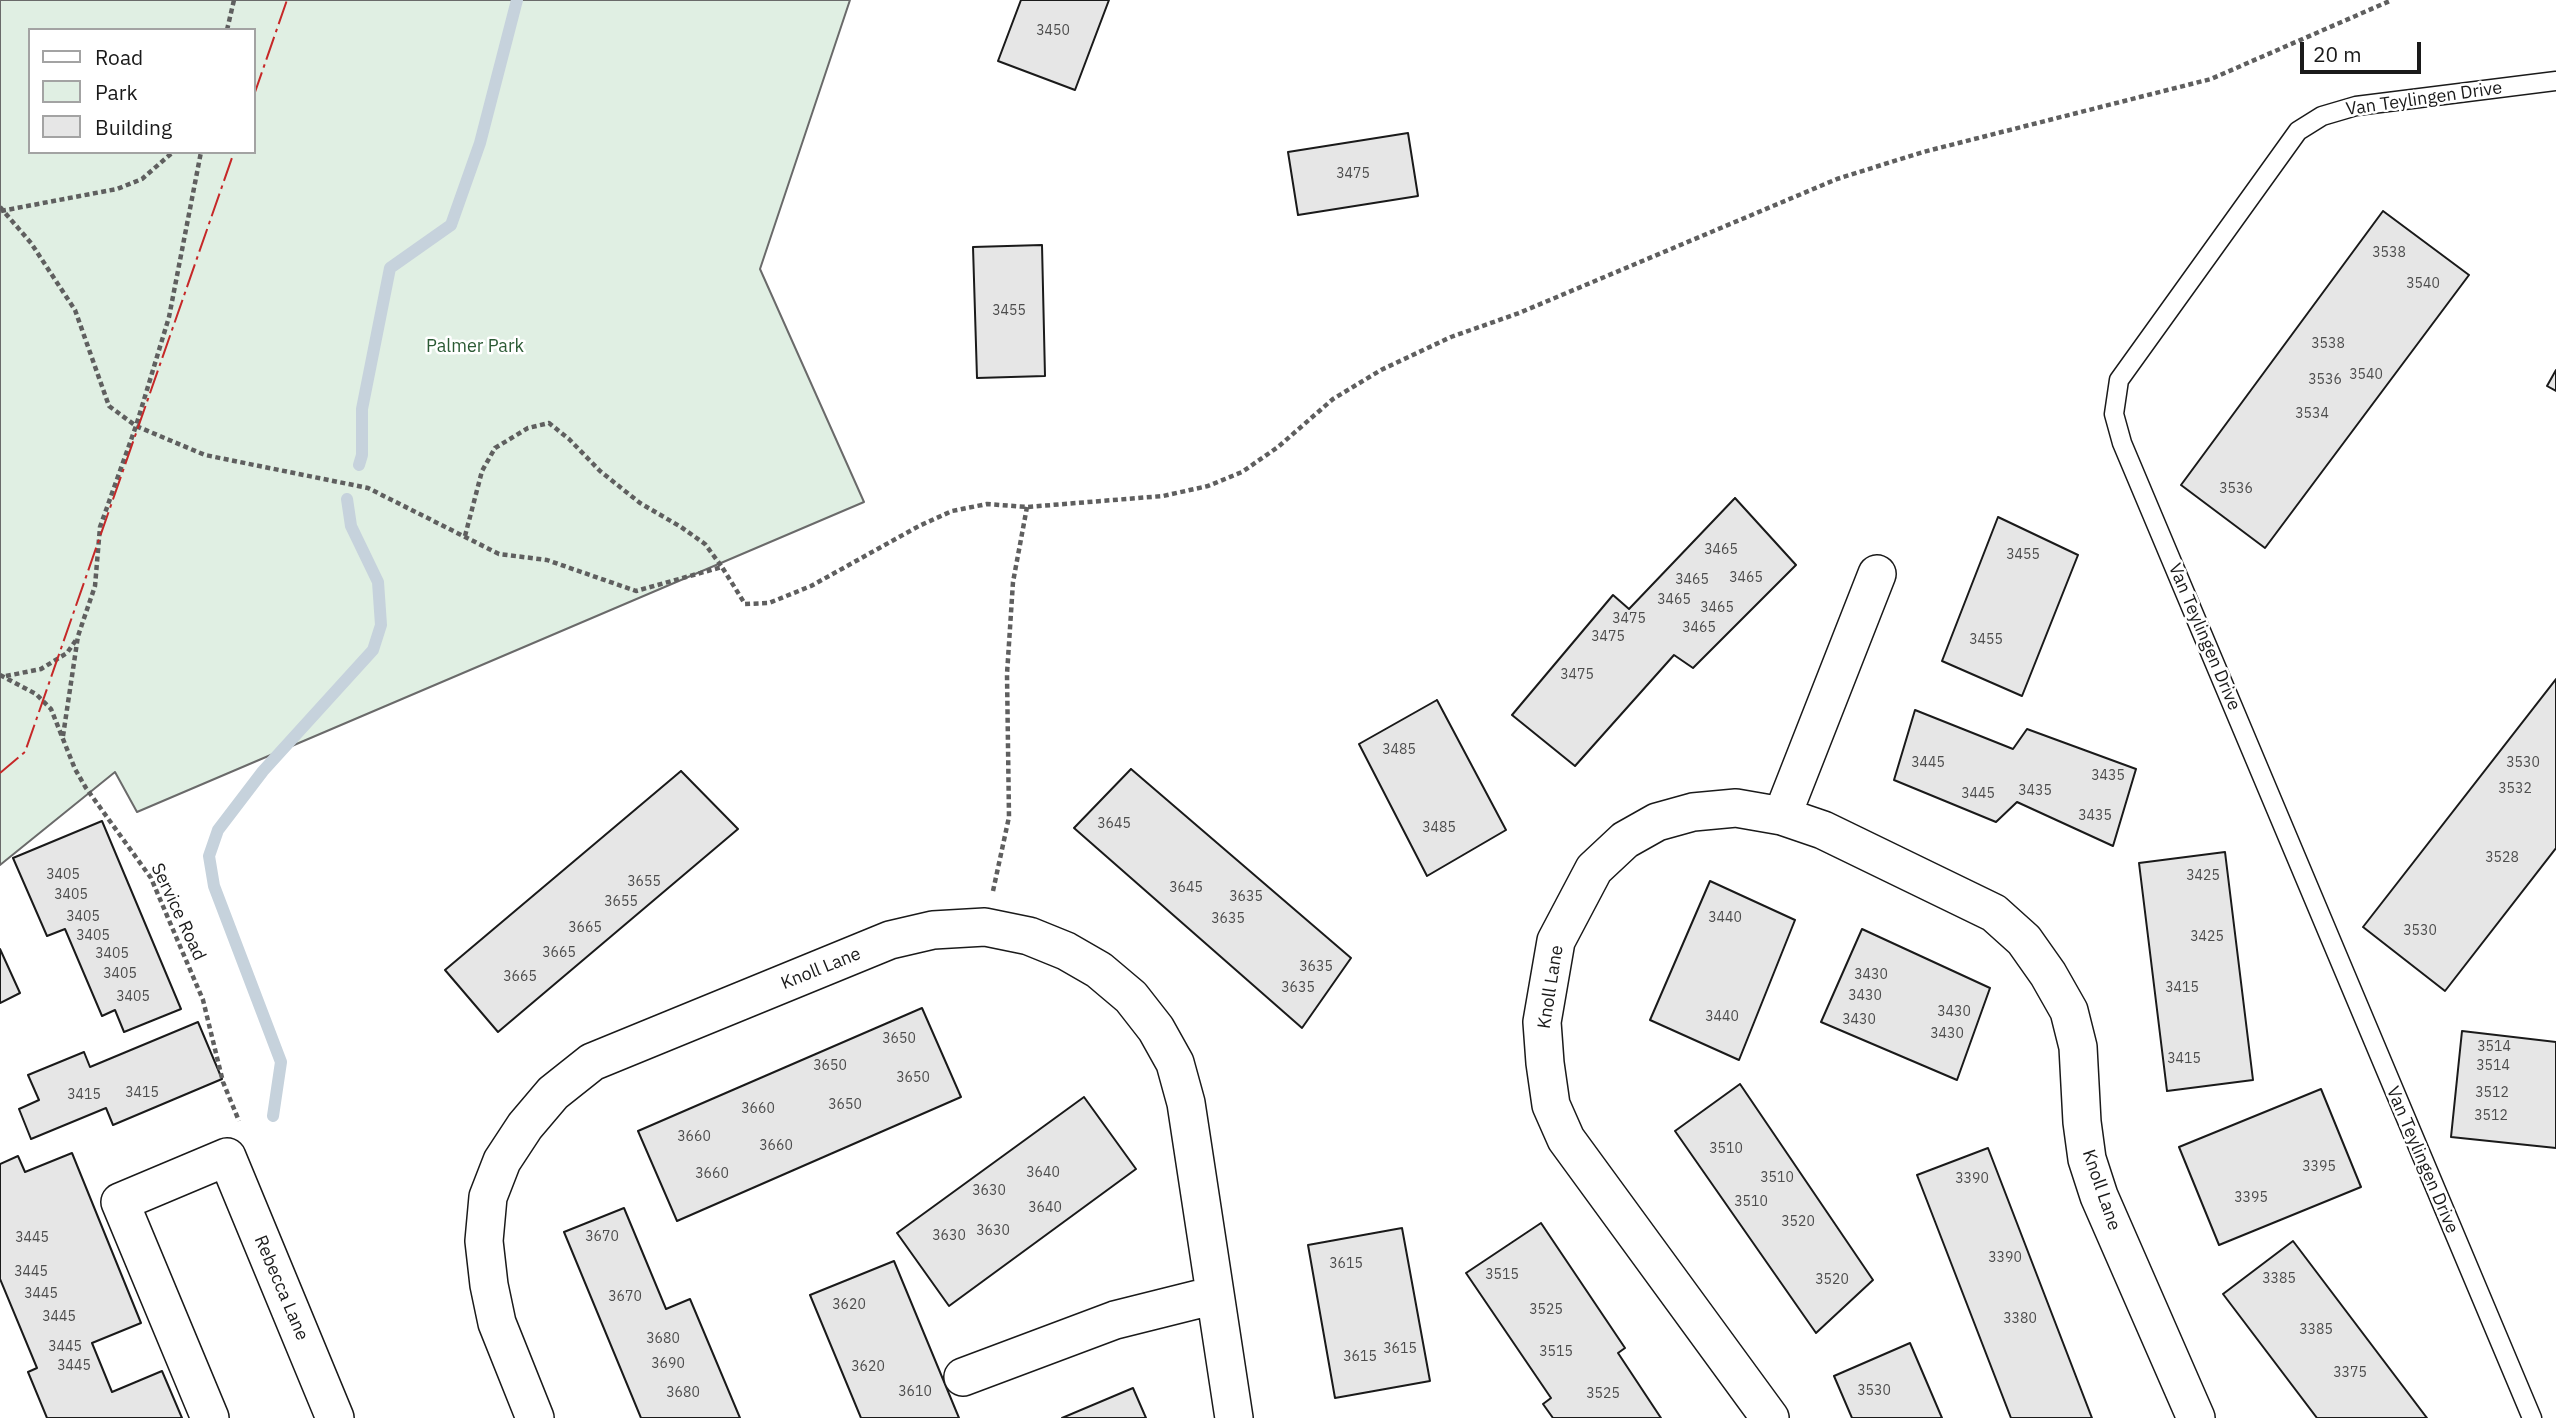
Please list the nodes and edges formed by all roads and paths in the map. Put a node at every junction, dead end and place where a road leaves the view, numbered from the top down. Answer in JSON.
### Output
{"nodes":[{"id":1,"x":234,"y":0,"type":"edge"},
{"id":2,"x":2392,"y":0,"type":"edge"},
{"id":3,"x":227,"y":28,"type":"edge"},
{"id":4,"x":2556,"y":81,"type":"edge"},
{"id":5,"x":171,"y":154,"type":"edge"},
{"id":6,"x":201,"y":154,"type":"edge"},
{"id":7,"x":1,"y":210,"type":"edge"},
{"id":8,"x":136,"y":426,"type":"junction"},
{"id":9,"x":1027,"y":507,"type":"junction"},
{"id":10,"x":465,"y":536,"type":"junction"},
{"id":11,"x":722,"y":567,"type":"junction"},
{"id":12,"x":1877,"y":574,"type":"dead end"},
{"id":13,"x":78,"y":636,"type":"junction"},
{"id":14,"x":3,"y":676,"type":"edge"},
{"id":15,"x":63,"y":736,"type":"junction"},
{"id":16,"x":1782,"y":816,"type":"junction"},
{"id":17,"x":985,"y":927,"type":"junction"},
{"id":18,"x":227,"y":1157,"type":"junction"},
{"id":19,"x":1215,"y":1295,"type":"junction"},
{"id":20,"x":963,"y":1377,"type":"dead end"},
{"id":21,"x":210,"y":1418,"type":"edge"},
{"id":22,"x":335,"y":1418,"type":"edge"},
{"id":23,"x":535,"y":1418,"type":"edge"},
{"id":24,"x":1234,"y":1418,"type":"edge"},
{"id":25,"x":1770,"y":1418,"type":"edge"},
{"id":26,"x":2196,"y":1418,"type":"edge"},
{"id":27,"x":2532,"y":1418,"type":"edge"}],
"edges":[{"from":1,"to":3,"type":"path"},
{"from":2,"to":9,"type":"path"},
{"from":4,"to":27,"type":"lane","name":"Van Teylingen Drive"},
{"from":5,"to":7,"type":"path"},
{"from":6,"to":8,"type":"path"},
{"from":7,"to":8,"type":"path"},
{"from":8,"to":10,"type":"path"},
{"from":8,"to":13,"type":"path"},
{"from":9,"to":11,"type":"path"},
{"from":9,"to":17,"type":"path"},
{"from":10,"to":11,"type":"path"},
{"from":10,"to":11,"type":"path"},
{"from":12,"to":16,"type":"street"},
{"from":13,"to":14,"type":"path"},
{"from":13,"to":15,"type":"path"},
{"from":14,"to":15,"type":"path","name":"Service Road"},
{"from":15,"to":18,"type":"path","name":"Service Road"},
{"from":16,"to":25,"type":"street","name":"Knoll Lane"},
{"from":16,"to":26,"type":"street","name":"Knoll Lane"},
{"from":17,"to":19,"type":"street","name":"Knoll Lane"},
{"from":17,"to":23,"type":"street","name":"Knoll Lane"},
{"from":18,"to":21,"type":"street"},
{"from":18,"to":22,"type":"street","name":"Rebecca Lane"},
{"from":19,"to":20,"type":"street"},
{"from":19,"to":24,"type":"street","name":"Knoll Lane"}]}
